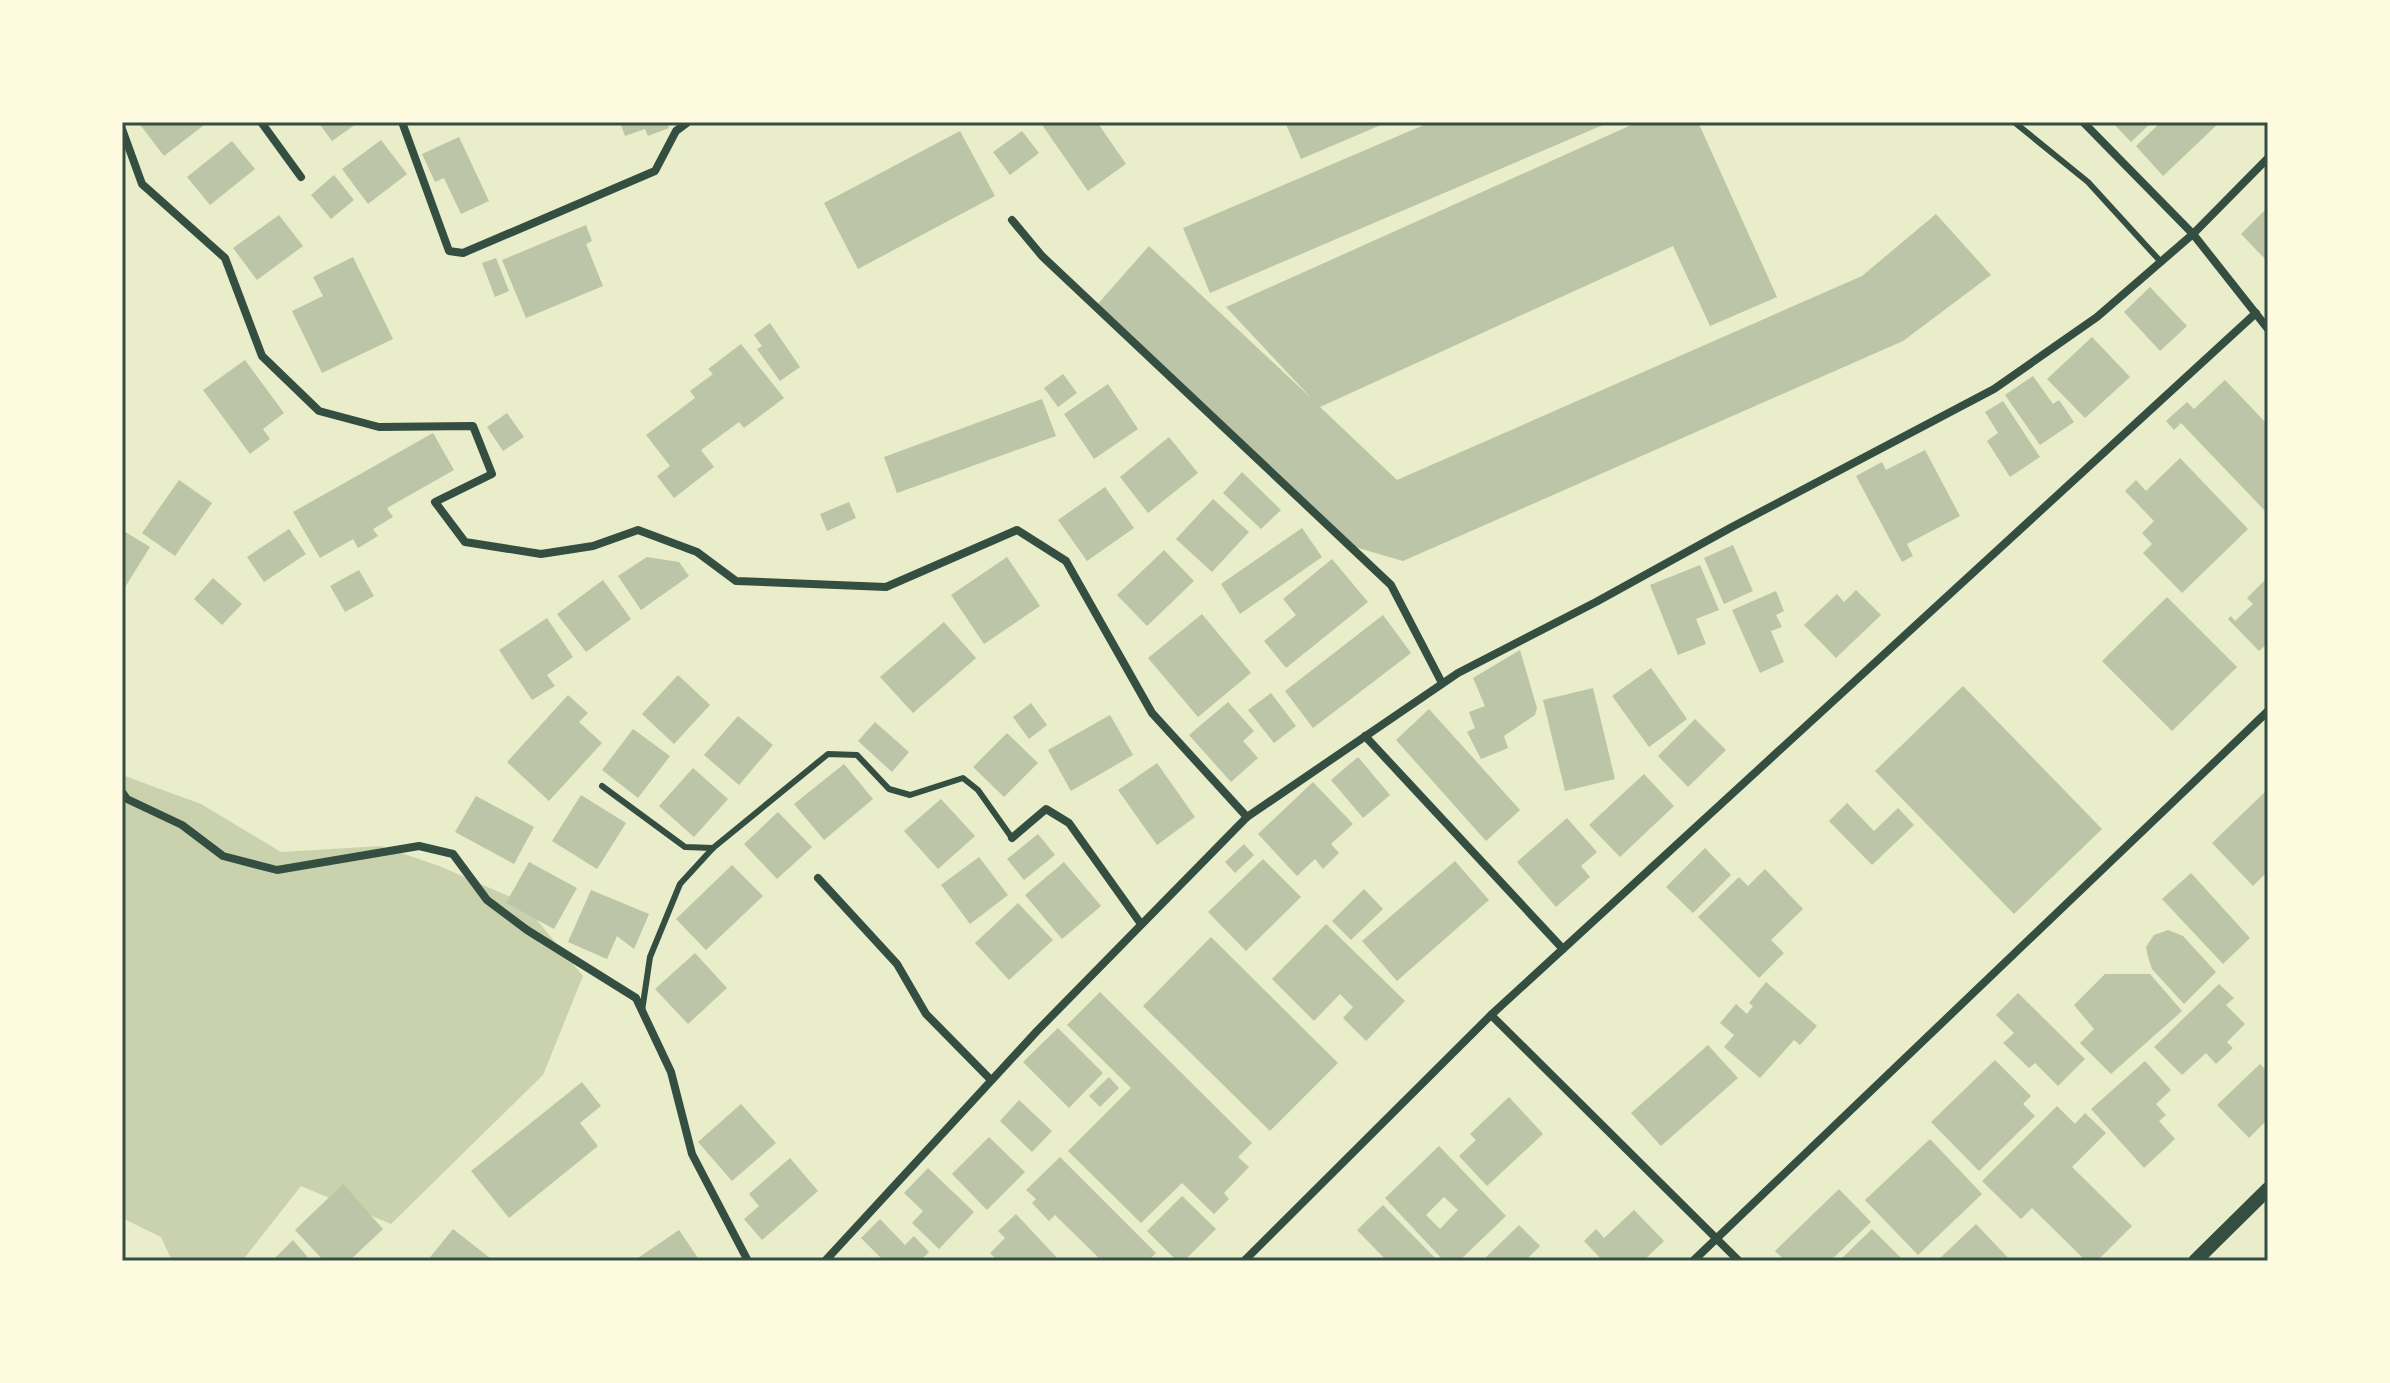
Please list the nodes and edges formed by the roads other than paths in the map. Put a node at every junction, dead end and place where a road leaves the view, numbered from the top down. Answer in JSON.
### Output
{"nodes":[{"id":1,"x":261,"y":122,"type":"edge"},
{"id":2,"x":402,"y":122,"type":"edge"},
{"id":3,"x":688,"y":122,"type":"edge"},
{"id":4,"x":2014,"y":122,"type":"edge"},
{"id":5,"x":2083,"y":122,"type":"edge"},
{"id":6,"x":122,"y":129,"type":"edge"},
{"id":7,"x":2268,"y":158,"type":"edge"},
{"id":8,"x":301,"y":177,"type":"dead end"},
{"id":9,"x":1012,"y":220,"type":"dead end"},
{"id":10,"x":2193,"y":234,"type":"junction"},
{"id":11,"x":2161,"y":262,"type":"junction"},
{"id":12,"x":2256,"y":313,"type":"junction"},
{"id":13,"x":2268,"y":329,"type":"edge"},
{"id":14,"x":1442,"y":683,"type":"junction"},
{"id":15,"x":2268,"y":711,"type":"edge"},
{"id":16,"x":1365,"y":736,"type":"junction"},
{"id":17,"x":602,"y":786,"type":"dead end"},
{"id":18,"x":122,"y":792,"type":"edge"},
{"id":19,"x":1247,"y":817,"type":"junction"},
{"id":20,"x":1012,"y":838,"type":"joint"},
{"id":21,"x":713,"y":848,"type":"junction"},
{"id":22,"x":818,"y":878,"type":"dead end"},
{"id":23,"x":1141,"y":924,"type":"junction"},
{"id":24,"x":1563,"y":949,"type":"junction"},
{"id":25,"x":642,"y":1011,"type":"junction"},
{"id":26,"x":1491,"y":1015,"type":"junction"},
{"id":27,"x":991,"y":1080,"type":"junction"},
{"id":28,"x":2268,"y":1189,"type":"edge"},
{"id":29,"x":1717,"y":1238,"type":"junction"},
{"id":30,"x":748,"y":1261,"type":"edge"},
{"id":31,"x":825,"y":1261,"type":"edge"},
{"id":32,"x":1244,"y":1261,"type":"edge"},
{"id":33,"x":1693,"y":1261,"type":"edge"},
{"id":34,"x":1739,"y":1261,"type":"edge"},
{"id":35,"x":2195,"y":1261,"type":"edge"}],
"edges":[{"from":1,"to":8,"type":"street"},
{"from":2,"to":3,"type":"street"},
{"from":4,"to":11,"type":"lane"},
{"from":5,"to":10,"type":"street"},
{"from":6,"to":19,"type":"street"},
{"from":7,"to":10,"type":"street"},
{"from":9,"to":14,"type":"street"},
{"from":10,"to":11,"type":"street"},
{"from":10,"to":12,"type":"street"},
{"from":11,"to":14,"type":"street"},
{"from":12,"to":13,"type":"street"},
{"from":12,"to":24,"type":"street"},
{"from":14,"to":16,"type":"street"},
{"from":15,"to":29,"type":"street"},
{"from":16,"to":19,"type":"street"},
{"from":16,"to":24,"type":"street"},
{"from":17,"to":21,"type":"lane"},
{"from":18,"to":25,"type":"street"},
{"from":19,"to":23,"type":"street"},
{"from":20,"to":21,"type":"lane"},
{"from":20,"to":23,"type":"street"},
{"from":21,"to":25,"type":"lane"},
{"from":22,"to":27,"type":"street"},
{"from":23,"to":27,"type":"street"},
{"from":24,"to":26,"type":"street"},
{"from":25,"to":30,"type":"street"},
{"from":26,"to":29,"type":"street"},
{"from":26,"to":32,"type":"street"},
{"from":27,"to":31,"type":"street"},
{"from":28,"to":35,"type":"street"},
{"from":29,"to":33,"type":"street"},
{"from":29,"to":34,"type":"street"}]}
